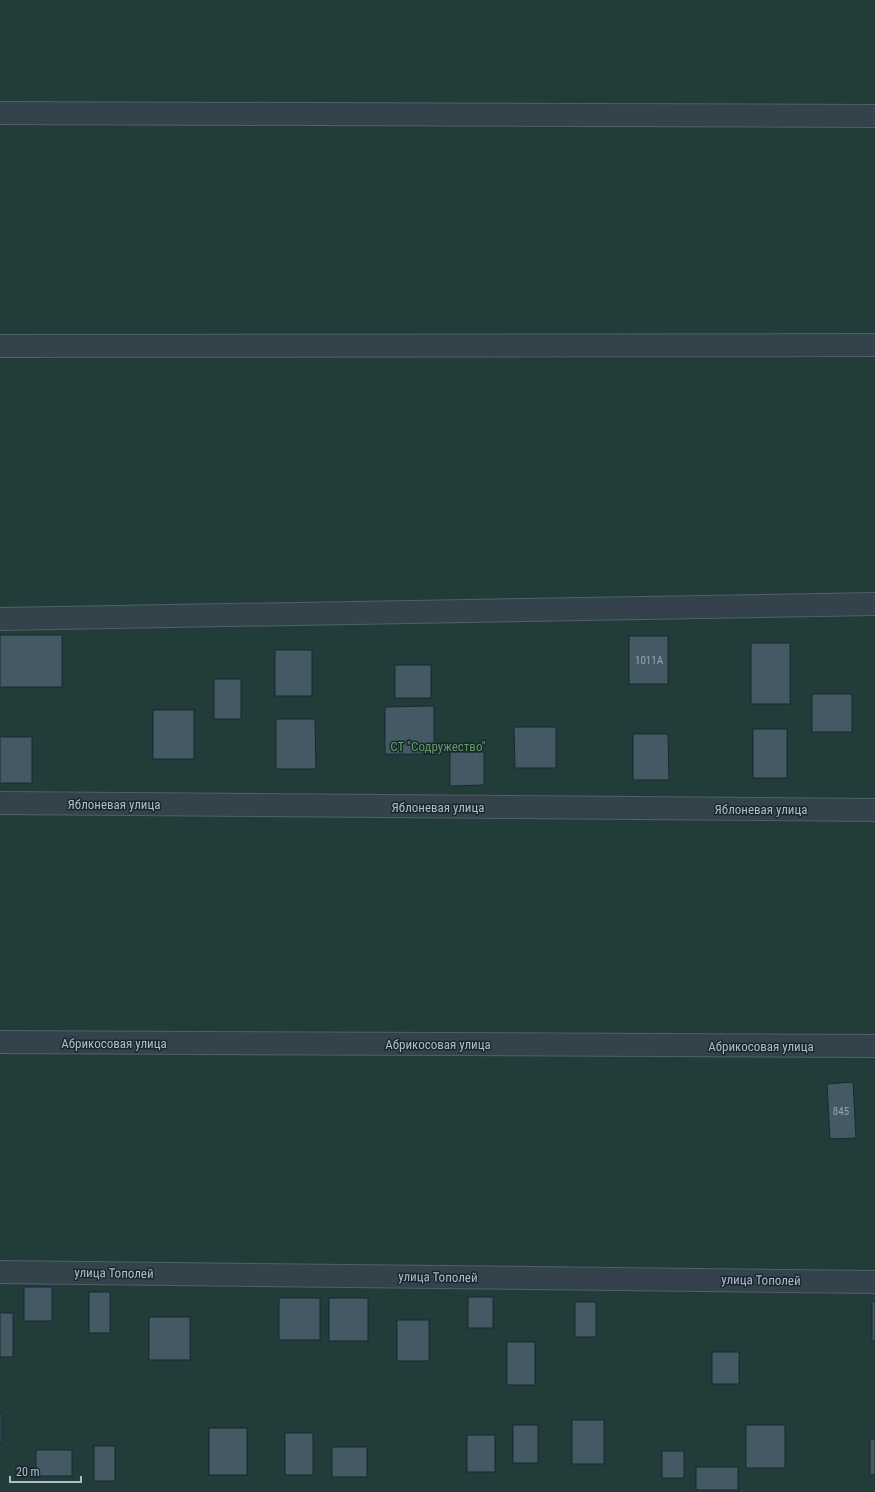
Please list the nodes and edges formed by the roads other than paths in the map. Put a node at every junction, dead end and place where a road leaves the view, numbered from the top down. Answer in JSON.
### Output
{"nodes":[{"id":1,"x":0,"y":113,"type":"edge"},
{"id":2,"x":875,"y":116,"type":"edge"},
{"id":3,"x":875,"y":345,"type":"edge"},
{"id":4,"x":0,"y":346,"type":"edge"},
{"id":5,"x":875,"y":604,"type":"edge"},
{"id":6,"x":0,"y":619,"type":"edge"},
{"id":7,"x":0,"y":803,"type":"edge"},
{"id":8,"x":875,"y":810,"type":"edge"},
{"id":9,"x":0,"y":1042,"type":"edge"},
{"id":10,"x":875,"y":1046,"type":"edge"},
{"id":11,"x":0,"y":1272,"type":"edge"},
{"id":12,"x":875,"y":1282,"type":"edge"}],
"edges":[{"from":1,"to":2,"type":"lane"},
{"from":3,"to":4,"type":"lane"},
{"from":5,"to":6,"type":"lane"},
{"from":7,"to":8,"type":"lane","name":"Яблоневая улица"},
{"from":9,"to":10,"type":"lane","name":"Абрикосовая улица"},
{"from":11,"to":12,"type":"lane","name":"улица Тополей"}]}
